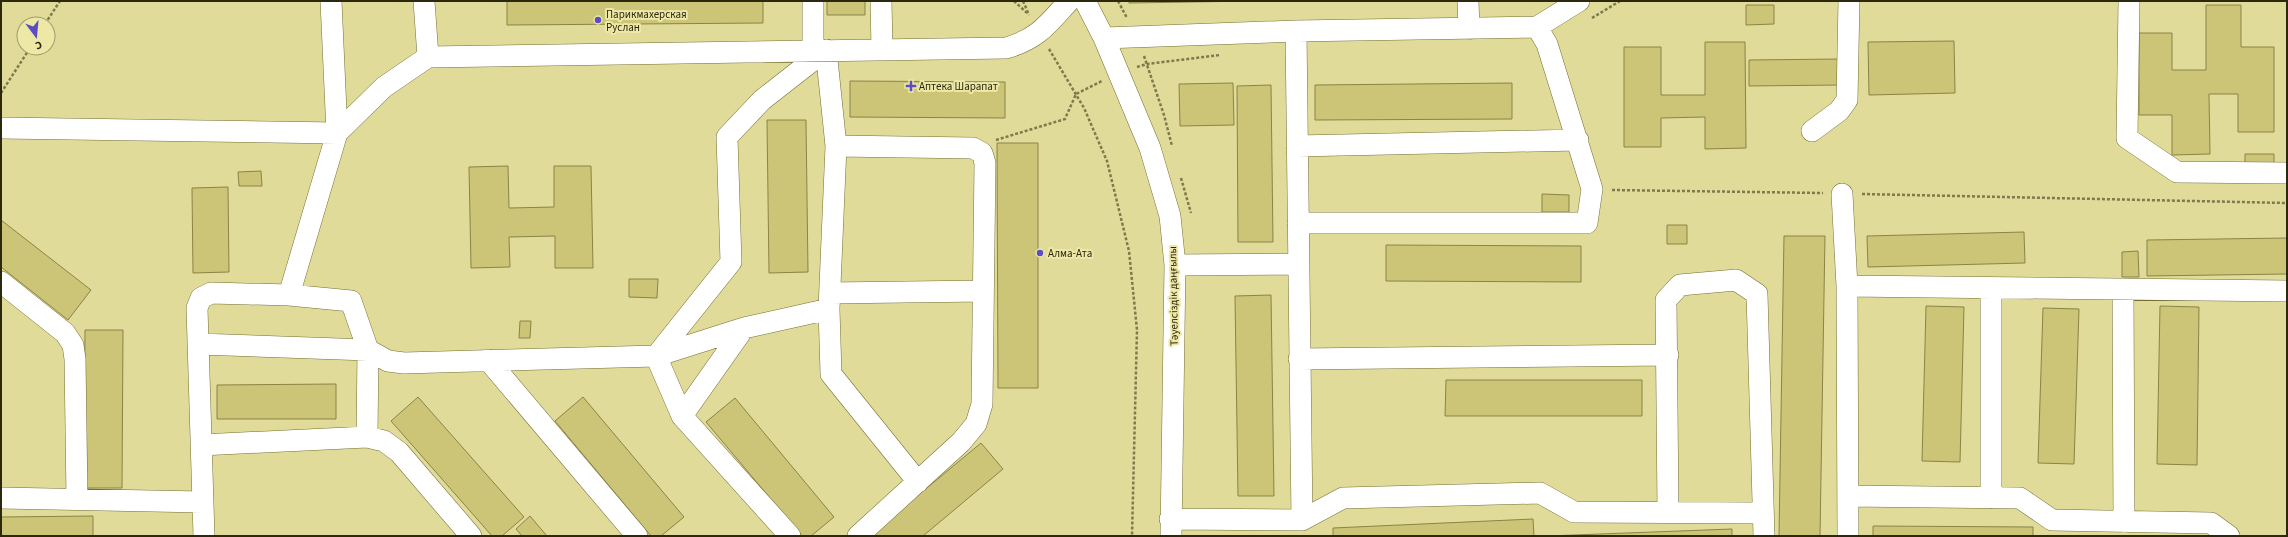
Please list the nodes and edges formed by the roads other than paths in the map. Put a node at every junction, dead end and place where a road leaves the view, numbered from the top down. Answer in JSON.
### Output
{"nodes":[{"id":1,"x":331,"y":1,"type":"edge"},
{"id":2,"x":424,"y":1,"type":"edge"},
{"id":3,"x":813,"y":1,"type":"edge"},
{"id":4,"x":881,"y":1,"type":"edge"},
{"id":5,"x":1069,"y":1,"type":"edge"},
{"id":6,"x":1085,"y":1,"type":"edge"},
{"id":7,"x":1468,"y":1,"type":"edge"},
{"id":8,"x":1579,"y":1,"type":"edge"},
{"id":9,"x":1849,"y":1,"type":"edge"},
{"id":10,"x":2129,"y":1,"type":"edge"},
{"id":11,"x":1538,"y":28,"type":"junction"},
{"id":12,"x":1469,"y":29,"type":"junction"},
{"id":13,"x":1296,"y":31,"type":"junction"},
{"id":14,"x":1104,"y":38,"type":"junction"},
{"id":15,"x":882,"y":49,"type":"junction"},
{"id":16,"x":819,"y":50,"type":"junction"},
{"id":17,"x":428,"y":57,"type":"junction"},
{"id":18,"x":1,"y":128,"type":"edge"},
{"id":19,"x":1812,"y":131,"type":"dead end"},
{"id":20,"x":337,"y":133,"type":"junction"},
{"id":21,"x":1578,"y":140,"type":"junction"},
{"id":22,"x":836,"y":146,"type":"junction"},
{"id":23,"x":1297,"y":146,"type":"junction"},
{"id":24,"x":2287,"y":173,"type":"edge"},
{"id":25,"x":1842,"y":194,"type":"road end"},
{"id":26,"x":1298,"y":222,"type":"junction"},
{"id":27,"x":1298,"y":264,"type":"junction"},
{"id":28,"x":1175,"y":266,"type":"junction"},
{"id":29,"x":1,"y":282,"type":"edge"},
{"id":30,"x":1847,"y":286,"type":"junction"},
{"id":31,"x":1991,"y":288,"type":"junction"},
{"id":32,"x":2123,"y":289,"type":"junction"},
{"id":33,"x":983,"y":291,"type":"junction"},
{"id":34,"x":2287,"y":291,"type":"edge"},
{"id":35,"x":289,"y":295,"type":"junction"},
{"id":36,"x":830,"y":301,"type":"junction"},
{"id":37,"x":744,"y":328,"type":"junction"},
{"id":38,"x":198,"y":344,"type":"junction"},
{"id":39,"x":368,"y":350,"type":"junction"},
{"id":40,"x":1668,"y":355,"type":"junction"},
{"id":41,"x":656,"y":356,"type":"junction"},
{"id":42,"x":488,"y":360,"type":"junction"},
{"id":43,"x":1300,"y":360,"type":"junction"},
{"id":44,"x":682,"y":416,"type":"junction"},
{"id":45,"x":367,"y":437,"type":"junction"},
{"id":46,"x":202,"y":445,"type":"junction"},
{"id":47,"x":918,"y":482,"type":"junction"},
{"id":48,"x":1848,"y":496,"type":"junction"},
{"id":49,"x":1,"y":498,"type":"edge"},
{"id":50,"x":1991,"y":498,"type":"junction"},
{"id":51,"x":77,"y":499,"type":"junction"},
{"id":52,"x":202,"y":502,"type":"junction"},
{"id":53,"x":1668,"y":511,"type":"junction"},
{"id":54,"x":1764,"y":513,"type":"junction"},
{"id":55,"x":1302,"y":520,"type":"junction"},
{"id":56,"x":2124,"y":522,"type":"junction"},
{"id":57,"x":1171,"y":528,"type":"edge"},
{"id":58,"x":204,"y":536,"type":"edge"},
{"id":59,"x":471,"y":536,"type":"edge"},
{"id":60,"x":637,"y":536,"type":"edge"},
{"id":61,"x":790,"y":536,"type":"edge"},
{"id":62,"x":858,"y":536,"type":"edge"},
{"id":63,"x":1764,"y":536,"type":"edge"},
{"id":64,"x":1848,"y":536,"type":"edge"},
{"id":65,"x":2229,"y":536,"type":"edge"}],
"edges":[{"from":1,"to":20,"type":"street"},
{"from":2,"to":17,"type":"street"},
{"from":3,"to":16,"type":"street"},
{"from":4,"to":15,"type":"street"},
{"from":5,"to":15,"type":"street"},
{"from":6,"to":14,"type":"street","name":"Тәуелсіздік даңғылы"},
{"from":7,"to":12,"type":"street"},
{"from":8,"to":11,"type":"street"},
{"from":9,"to":19,"type":"street"},
{"from":10,"to":24,"type":"street"},
{"from":11,"to":12,"type":"street"},
{"from":11,"to":21,"type":"street"},
{"from":12,"to":13,"type":"street"},
{"from":13,"to":14,"type":"street"},
{"from":13,"to":23,"type":"street"},
{"from":14,"to":28,"type":"street","name":"Тәуелсіздік даңғылы"},
{"from":15,"to":16,"type":"street"},
{"from":16,"to":17,"type":"street"},
{"from":16,"to":22,"type":"street"},
{"from":16,"to":41,"type":"street"},
{"from":17,"to":20,"type":"street"},
{"from":18,"to":20,"type":"street"},
{"from":20,"to":35,"type":"street"},
{"from":21,"to":23,"type":"street"},
{"from":21,"to":26,"type":"street"},
{"from":22,"to":33,"type":"street"},
{"from":22,"to":36,"type":"street"},
{"from":23,"to":26,"type":"street"},
{"from":25,"to":30,"type":"street"},
{"from":26,"to":27,"type":"street"},
{"from":27,"to":28,"type":"street"},
{"from":27,"to":43,"type":"street"},
{"from":28,"to":57,"type":"street","name":"Тәуелсіздік даңғылы"},
{"from":29,"to":51,"type":"street"},
{"from":30,"to":31,"type":"street"},
{"from":30,"to":48,"type":"street"},
{"from":31,"to":32,"type":"street"},
{"from":31,"to":50,"type":"street"},
{"from":32,"to":34,"type":"street"},
{"from":32,"to":56,"type":"street"},
{"from":33,"to":36,"type":"street"},
{"from":33,"to":47,"type":"street"},
{"from":35,"to":38,"type":"street"},
{"from":35,"to":39,"type":"street"},
{"from":36,"to":37,"type":"street"},
{"from":36,"to":47,"type":"street"},
{"from":37,"to":41,"type":"street"},
{"from":37,"to":44,"type":"street"},
{"from":38,"to":39,"type":"street"},
{"from":38,"to":46,"type":"street"},
{"from":39,"to":42,"type":"street"},
{"from":39,"to":45,"type":"street"},
{"from":40,"to":43,"type":"street"},
{"from":40,"to":53,"type":"street"},
{"from":40,"to":54,"type":"street"},
{"from":41,"to":42,"type":"street"},
{"from":41,"to":44,"type":"street"},
{"from":42,"to":60,"type":"street"},
{"from":43,"to":55,"type":"street"},
{"from":44,"to":61,"type":"street"},
{"from":45,"to":46,"type":"street"},
{"from":45,"to":59,"type":"street"},
{"from":46,"to":52,"type":"street"},
{"from":47,"to":62,"type":"street"},
{"from":48,"to":50,"type":"street"},
{"from":48,"to":64,"type":"street"},
{"from":49,"to":51,"type":"street"},
{"from":50,"to":56,"type":"street"},
{"from":51,"to":52,"type":"street"},
{"from":52,"to":58,"type":"street"},
{"from":53,"to":54,"type":"street"},
{"from":53,"to":55,"type":"street"},
{"from":54,"to":63,"type":"street"},
{"from":55,"to":57,"type":"street"},
{"from":56,"to":65,"type":"street"}]}
